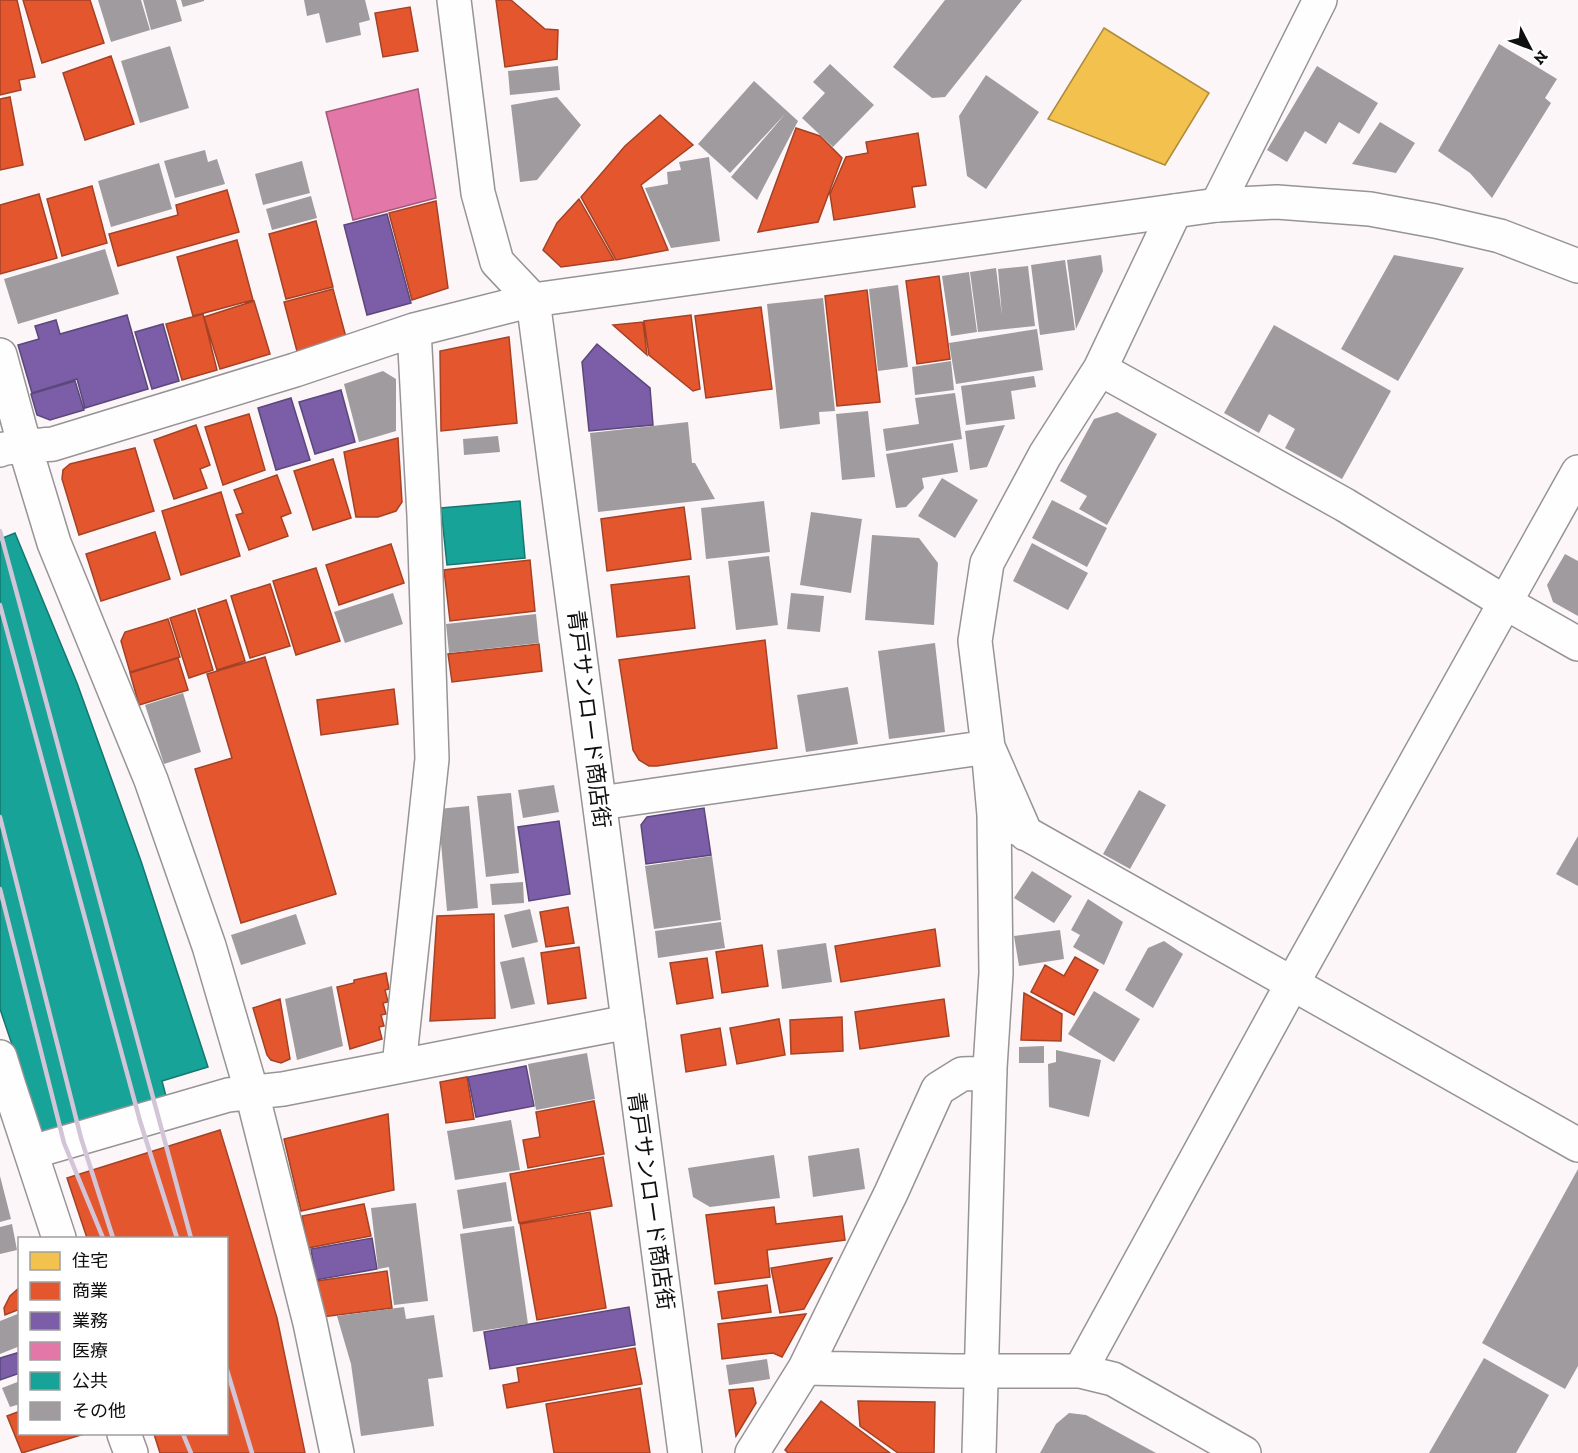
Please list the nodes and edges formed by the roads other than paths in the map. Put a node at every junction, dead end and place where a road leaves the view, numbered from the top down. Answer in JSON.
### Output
{"nodes":[{"id":1,"x":454,"y":0,"type":"edge"},
{"id":2,"x":1320,"y":0,"type":"edge"},
{"id":3,"x":1217,"y":205,"type":"junction"},
{"id":4,"x":1175,"y":211,"type":"junction"},
{"id":5,"x":1578,"y":266,"type":"edge"},
{"id":6,"x":533,"y":300,"type":"junction"},
{"id":7,"x":414,"y":330,"type":"junction"},
{"id":8,"x":0,"y":355,"type":"edge"},
{"id":9,"x":1100,"y":369,"type":"junction"},
{"id":10,"x":12,"y":449,"type":"edge"},
{"id":11,"x":1578,"y":472,"type":"edge"},
{"id":12,"x":1506,"y":603,"type":"junction"},
{"id":13,"x":1578,"y":644,"type":"edge"},
{"id":14,"x":988,"y":747,"type":"junction"},
{"id":15,"x":600,"y":803,"type":"junction"},
{"id":16,"x":994,"y":815,"type":"junction"},
{"id":17,"x":1026,"y":834,"type":"junction"},
{"id":18,"x":1292,"y":984,"type":"junction"},
{"id":19,"x":627,"y":1022,"type":"junction"},
{"id":20,"x":399,"y":1066,"type":"junction"},
{"id":21,"x":990,"y":1073,"type":"junction"},
{"id":22,"x":3,"y":1077,"type":"edge"},
{"id":23,"x":252,"y":1093,"type":"junction"},
{"id":24,"x":1578,"y":1145,"type":"edge"},
{"id":25,"x":32,"y":1152,"type":"junction"},
{"id":26,"x":57,"y":1237,"type":"edge"},
{"id":27,"x":806,"y":1368,"type":"junction"},
{"id":28,"x":982,"y":1371,"type":"junction"},
{"id":29,"x":1080,"y":1371,"type":"junction"},
{"id":30,"x":124,"y":1435,"type":"edge"},
{"id":31,"x":131,"y":1453,"type":"edge"},
{"id":32,"x":337,"y":1453,"type":"edge"},
{"id":33,"x":685,"y":1453,"type":"edge"},
{"id":34,"x":752,"y":1453,"type":"edge"},
{"id":35,"x":979,"y":1453,"type":"edge"},
{"id":36,"x":1244,"y":1453,"type":"edge"}],
"edges":[{"from":1,"to":6,"type":"street"},
{"from":2,"to":3,"type":"street"},
{"from":3,"to":4,"type":"street"},
{"from":3,"to":5,"type":"street"},
{"from":4,"to":6,"type":"street"},
{"from":4,"to":9,"type":"street"},
{"from":6,"to":7,"type":"street"},
{"from":6,"to":15,"type":"street","name":"青戸サンロード商店街"},
{"from":7,"to":10,"type":"street"},
{"from":7,"to":20,"type":"street"},
{"from":8,"to":10,"type":"street"},
{"from":9,"to":12,"type":"street"},
{"from":9,"to":14,"type":"street"},
{"from":10,"to":23,"type":"street"},
{"from":11,"to":12,"type":"street"},
{"from":12,"to":13,"type":"street"},
{"from":12,"to":18,"type":"street"},
{"from":14,"to":15,"type":"street"},
{"from":14,"to":16,"type":"street"},
{"from":14,"to":17,"type":"street"},
{"from":15,"to":19,"type":"street","name":"青戸サンロード商店街"},
{"from":16,"to":17,"type":"street"},
{"from":16,"to":21,"type":"street"},
{"from":17,"to":18,"type":"street"},
{"from":18,"to":24,"type":"street"},
{"from":18,"to":29,"type":"street"},
{"from":19,"to":20,"type":"street"},
{"from":19,"to":33,"type":"street","name":"青戸サンロード商店街"},
{"from":20,"to":23,"type":"street"},
{"from":21,"to":27,"type":"street"},
{"from":21,"to":28,"type":"street"},
{"from":22,"to":25,"type":"street"},
{"from":23,"to":25,"type":"street"},
{"from":23,"to":32,"type":"street"},
{"from":25,"to":26,"type":"street"},
{"from":27,"to":28,"type":"street"},
{"from":27,"to":34,"type":"street"},
{"from":28,"to":29,"type":"street"},
{"from":28,"to":35,"type":"street"},
{"from":29,"to":36,"type":"street"},
{"from":30,"to":31,"type":"street"}]}
